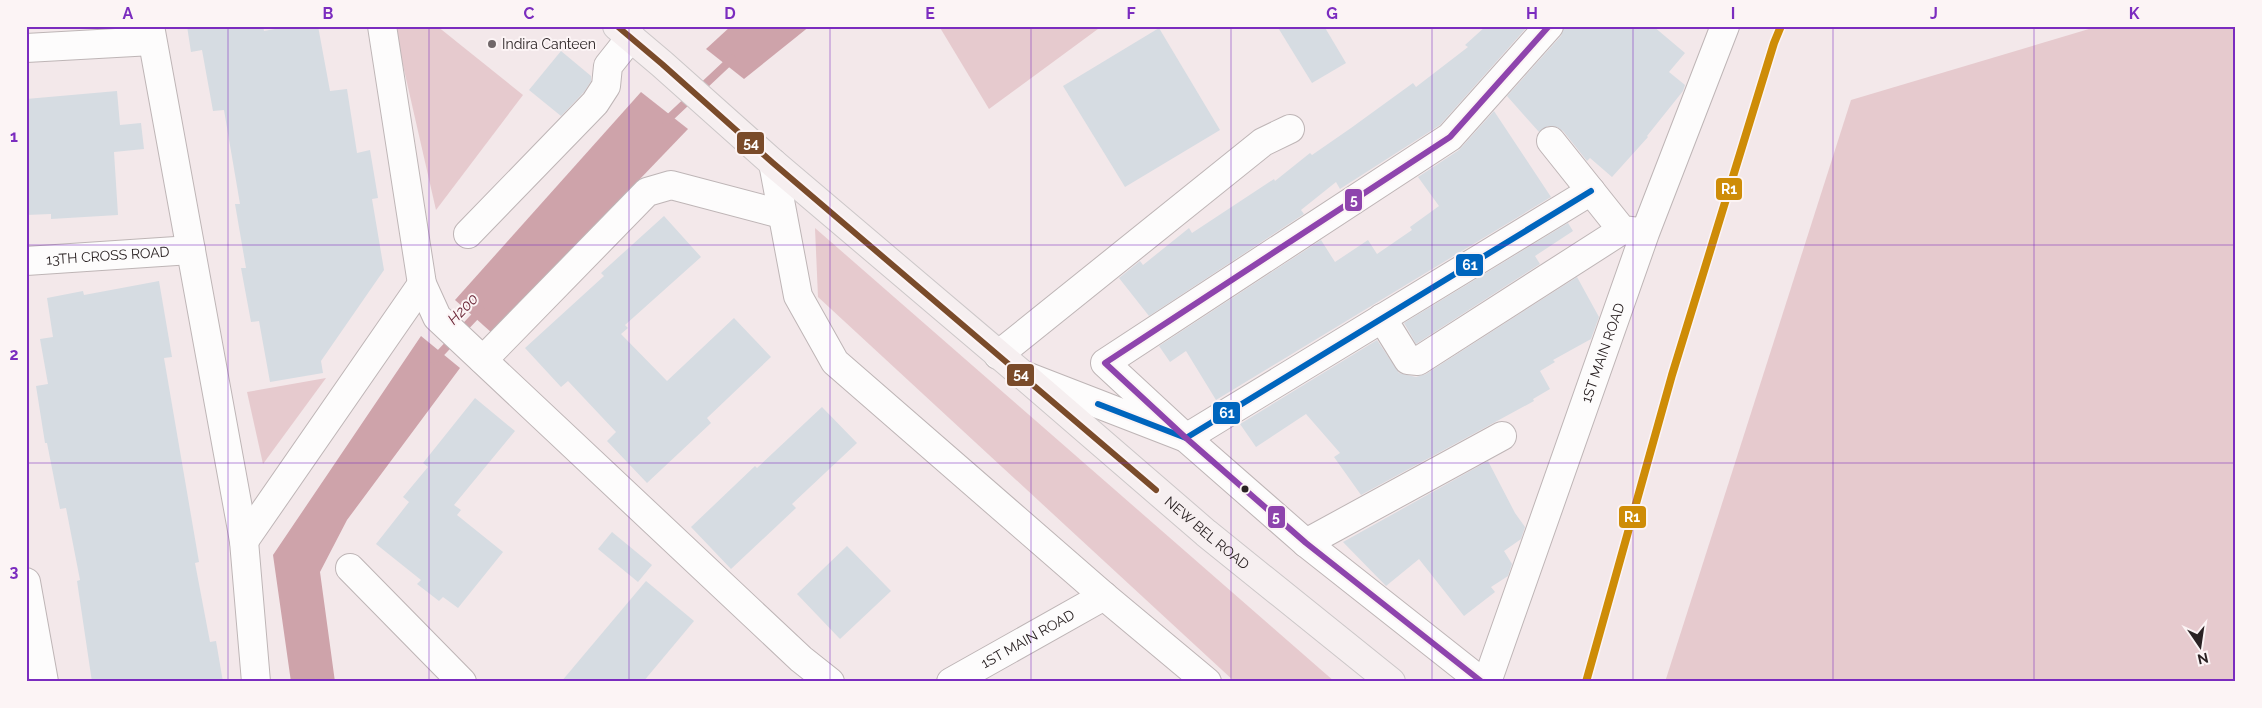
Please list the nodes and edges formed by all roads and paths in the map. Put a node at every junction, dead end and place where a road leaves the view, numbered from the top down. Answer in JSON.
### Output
{"nodes":[{"id":1,"x":382,"y":26,"type":"edge"},
{"id":2,"x":1549,"y":26,"type":"edge"},
{"id":3,"x":1725,"y":26,"type":"edge"},
{"id":4,"x":624,"y":32,"type":"edge"},
{"id":5,"x":151,"y":34,"type":"edge"},
{"id":6,"x":26,"y":48,"type":"edge"},
{"id":7,"x":1290,"y":129,"type":"dead end"},
{"id":8,"x":1551,"y":141,"type":"dead end"},
{"id":9,"x":773,"y":163,"type":"junction"},
{"id":10,"x":1591,"y":191,"type":"junction"},
{"id":11,"x":781,"y":214,"type":"junction"},
{"id":12,"x":1634,"y":232,"type":"junction"},
{"id":13,"x":468,"y":234,"type":"dead end"},
{"id":14,"x":191,"y":250,"type":"junction"},
{"id":15,"x":26,"y":261,"type":"edge"},
{"id":16,"x":422,"y":284,"type":"junction"},
{"id":17,"x":1382,"y":318,"type":"junction"},
{"id":18,"x":998,"y":355,"type":"junction"},
{"id":19,"x":478,"y":356,"type":"junction"},
{"id":20,"x":1023,"y":375,"type":"junction"},
{"id":21,"x":1502,"y":436,"type":"dead end"},
{"id":22,"x":1186,"y":438,"type":"junction"},
{"id":23,"x":244,"y":541,"type":"junction"},
{"id":24,"x":1306,"y":543,"type":"junction"},
{"id":25,"x":350,"y":568,"type":"dead end"},
{"id":26,"x":26,"y":582,"type":"edge"},
{"id":27,"x":1104,"y":596,"type":"junction"},
{"id":28,"x":44,"y":682,"type":"edge"},
{"id":29,"x":256,"y":682,"type":"edge"},
{"id":30,"x":462,"y":682,"type":"edge"},
{"id":31,"x":830,"y":682,"type":"edge"},
{"id":32,"x":951,"y":682,"type":"edge"},
{"id":33,"x":1207,"y":682,"type":"edge"},
{"id":34,"x":1391,"y":682,"type":"edge"},
{"id":35,"x":1482,"y":682,"type":"edge"},
{"id":36,"x":1487,"y":682,"type":"edge"}],
"edges":[{"from":1,"to":16,"type":"street"},
{"from":2,"to":22,"type":"street"},
{"from":3,"to":12,"type":"street","name":"1ST MAIN ROAD"},
{"from":4,"to":9,"type":"main road","name":"NEW BEL ROAD"},
{"from":4,"to":13,"type":"street"},
{"from":5,"to":6,"type":"street"},
{"from":5,"to":14,"type":"street"},
{"from":7,"to":18,"type":"street"},
{"from":8,"to":10,"type":"street"},
{"from":9,"to":11,"type":"street"},
{"from":9,"to":18,"type":"main road","name":"NEW BEL ROAD"},
{"from":10,"to":12,"type":"street"},
{"from":10,"to":17,"type":"street"},
{"from":11,"to":19,"type":"street"},
{"from":11,"to":27,"type":"street"},
{"from":12,"to":17,"type":"street"},
{"from":12,"to":36,"type":"street","name":"1ST MAIN ROAD"},
{"from":14,"to":15,"type":"street","name":"13TH CROSS ROAD"},
{"from":14,"to":23,"type":"street"},
{"from":16,"to":19,"type":"street"},
{"from":16,"to":23,"type":"street"},
{"from":17,"to":22,"type":"street"},
{"from":18,"to":20,"type":"main road","name":"NEW BEL ROAD"},
{"from":19,"to":31,"type":"street"},
{"from":20,"to":22,"type":"street"},
{"from":20,"to":34,"type":"main road","name":"NEW BEL ROAD"},
{"from":21,"to":24,"type":"street"},
{"from":22,"to":24,"type":"street"},
{"from":23,"to":29,"type":"street"},
{"from":24,"to":35,"type":"street"},
{"from":25,"to":30,"type":"street"},
{"from":26,"to":28,"type":"street"},
{"from":27,"to":32,"type":"street","name":"1ST MAIN ROAD"},
{"from":27,"to":33,"type":"street"}]}
